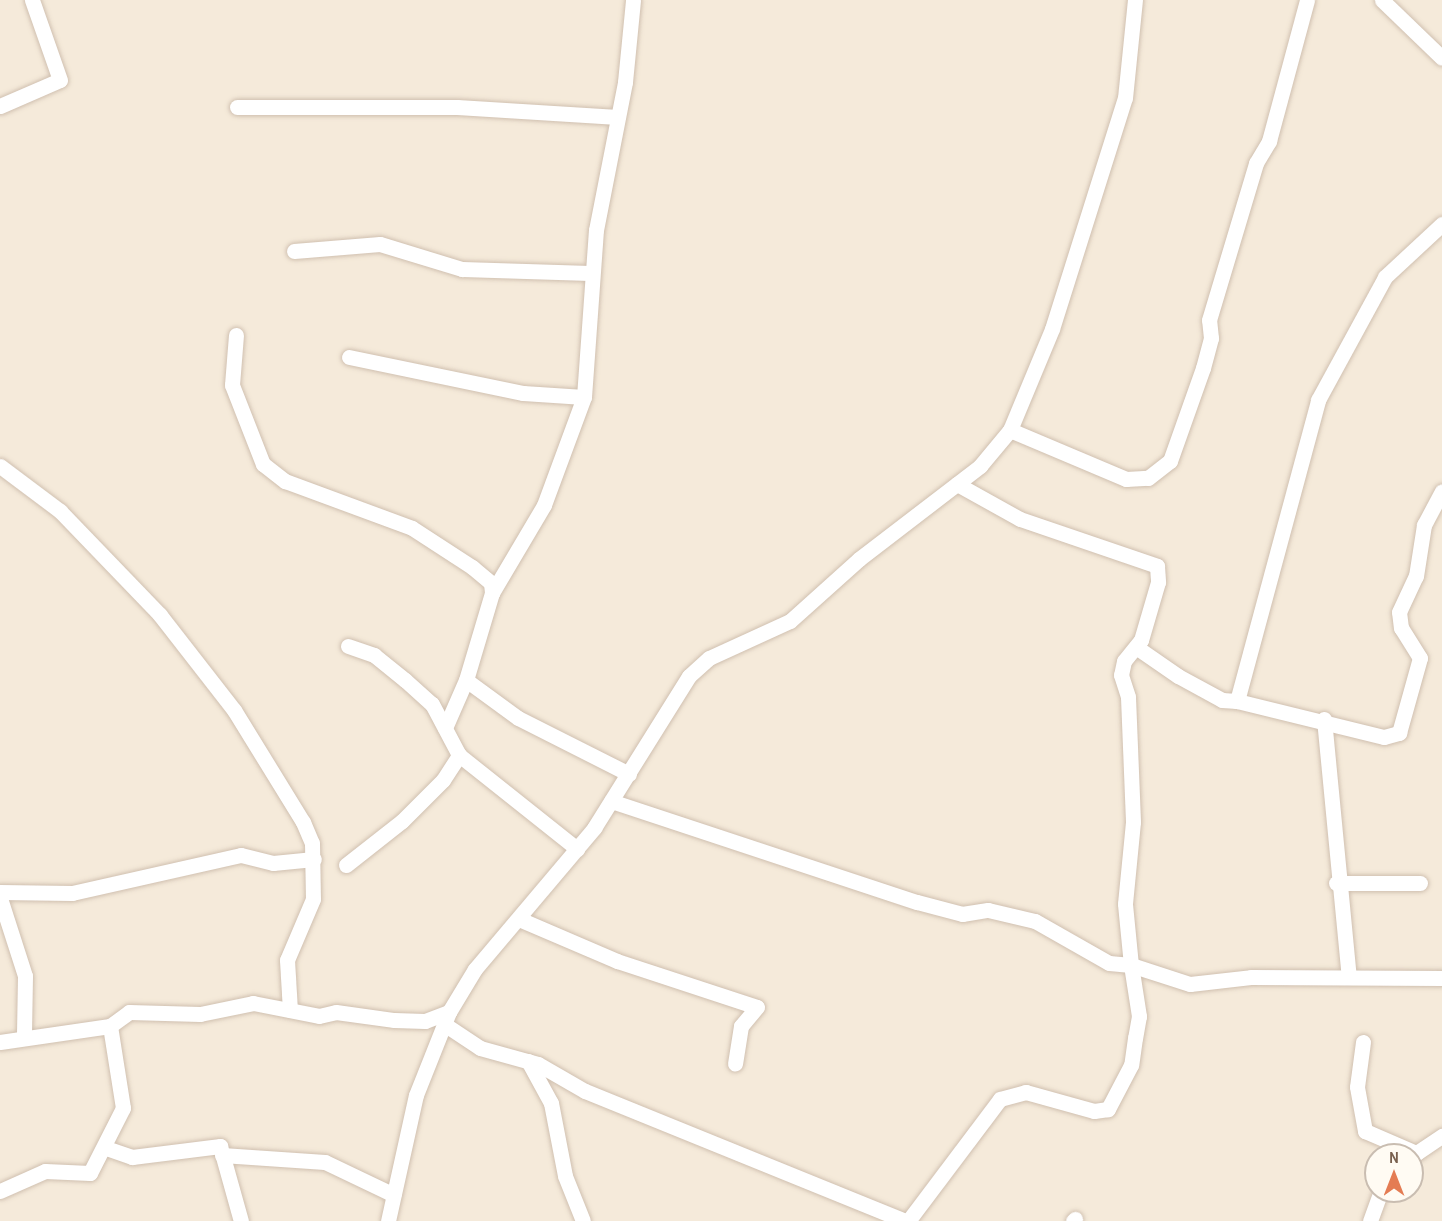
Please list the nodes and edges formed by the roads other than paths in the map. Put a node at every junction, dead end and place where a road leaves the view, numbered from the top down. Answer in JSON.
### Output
{"nodes":[{"id":1,"x":32,"y":0,"type":"edge"},
{"id":2,"x":633,"y":0,"type":"edge"},
{"id":3,"x":1135,"y":0,"type":"edge"},
{"id":4,"x":1307,"y":0,"type":"edge"},
{"id":5,"x":1382,"y":0,"type":"edge"},
{"id":6,"x":1442,"y":58,"type":"edge"},
{"id":7,"x":0,"y":106,"type":"edge"},
{"id":8,"x":237,"y":107,"type":"dead end"},
{"id":9,"x":618,"y":117,"type":"junction"},
{"id":10,"x":1442,"y":224,"type":"edge"},
{"id":11,"x":294,"y":251,"type":"dead end"},
{"id":12,"x":591,"y":273,"type":"junction"},
{"id":13,"x":236,"y":335,"type":"dead end"},
{"id":14,"x":349,"y":357,"type":"dead end"},
{"id":15,"x":584,"y":397,"type":"junction"},
{"id":16,"x":1010,"y":430,"type":"junction"},
{"id":17,"x":0,"y":466,"type":"edge"},
{"id":18,"x":957,"y":484,"type":"junction"},
{"id":19,"x":1442,"y":490,"type":"edge"},
{"id":20,"x":492,"y":593,"type":"junction"},
{"id":21,"x":348,"y":646,"type":"dead end"},
{"id":22,"x":1136,"y":646,"type":"junction"},
{"id":23,"x":466,"y":680,"type":"junction"},
{"id":24,"x":1237,"y":701,"type":"junction"},
{"id":25,"x":1324,"y":719,"type":"junction"},
{"id":26,"x":445,"y":728,"type":"junction"},
{"id":27,"x":459,"y":755,"type":"junction"},
{"id":28,"x":629,"y":774,"type":"junction"},
{"id":29,"x":611,"y":801,"type":"junction"},
{"id":30,"x":577,"y":849,"type":"junction"},
{"id":31,"x":314,"y":859,"type":"junction"},
{"id":32,"x":346,"y":865,"type":"dead end"},
{"id":33,"x":1420,"y":883,"type":"dead end"},
{"id":34,"x":1336,"y":884,"type":"junction"},
{"id":35,"x":0,"y":892,"type":"edge"},
{"id":36,"x":0,"y":898,"type":"edge"},
{"id":37,"x":519,"y":919,"type":"junction"},
{"id":38,"x":1131,"y":964,"type":"junction"},
{"id":39,"x":1349,"y":977,"type":"junction"},
{"id":40,"x":1442,"y":978,"type":"edge"},
{"id":41,"x":291,"y":1010,"type":"junction"},
{"id":42,"x":446,"y":1018,"type":"junction"},
{"id":43,"x":425,"y":1021,"type":"junction"},
{"id":44,"x":110,"y":1026,"type":"junction"},
{"id":45,"x":24,"y":1035,"type":"junction"},
{"id":46,"x":436,"y":1041,"type":"junction"},
{"id":47,"x":0,"y":1042,"type":"edge"},
{"id":48,"x":1363,"y":1042,"type":"dead end"},
{"id":49,"x":528,"y":1060,"type":"junction"},
{"id":50,"x":735,"y":1064,"type":"dead end"},
{"id":51,"x":1442,"y":1136,"type":"edge"},
{"id":52,"x":1391,"y":1143,"type":"edge"},
{"id":53,"x":106,"y":1148,"type":"junction"},
{"id":54,"x":1424,"y":1148,"type":"edge"},
{"id":55,"x":222,"y":1155,"type":"junction"},
{"id":56,"x":0,"y":1191,"type":"edge"},
{"id":57,"x":393,"y":1195,"type":"junction"},
{"id":58,"x":1377,"y":1203,"type":"edge"},
{"id":59,"x":242,"y":1221,"type":"edge"},
{"id":60,"x":388,"y":1221,"type":"edge"},
{"id":61,"x":582,"y":1221,"type":"edge"},
{"id":62,"x":906,"y":1221,"type":"edge"},
{"id":63,"x":1370,"y":1221,"type":"edge"}],
"edges":[{"from":1,"to":7,"type":"street"},
{"from":2,"to":9,"type":"street"},
{"from":3,"to":16,"type":"street"},
{"from":4,"to":16,"type":"street"},
{"from":5,"to":6,"type":"street"},
{"from":8,"to":9,"type":"street"},
{"from":9,"to":12,"type":"street"},
{"from":10,"to":24,"type":"street"},
{"from":11,"to":12,"type":"street"},
{"from":12,"to":15,"type":"street"},
{"from":13,"to":20,"type":"street"},
{"from":14,"to":15,"type":"street"},
{"from":15,"to":20,"type":"street"},
{"from":16,"to":18,"type":"street"},
{"from":17,"to":31,"type":"street"},
{"from":18,"to":22,"type":"street"},
{"from":18,"to":28,"type":"street"},
{"from":19,"to":25,"type":"street"},
{"from":20,"to":23,"type":"street"},
{"from":21,"to":26,"type":"street"},
{"from":22,"to":24,"type":"street"},
{"from":22,"to":38,"type":"street"},
{"from":23,"to":26,"type":"street"},
{"from":23,"to":28,"type":"street"},
{"from":24,"to":25,"type":"street"},
{"from":25,"to":34,"type":"street"},
{"from":26,"to":27,"type":"street"},
{"from":27,"to":30,"type":"street"},
{"from":27,"to":32,"type":"street"},
{"from":28,"to":29,"type":"street"},
{"from":29,"to":30,"type":"street"},
{"from":29,"to":38,"type":"street"},
{"from":30,"to":37,"type":"street"},
{"from":31,"to":35,"type":"street"},
{"from":31,"to":41,"type":"street"},
{"from":33,"to":34,"type":"street"},
{"from":34,"to":39,"type":"street"},
{"from":36,"to":45,"type":"street"},
{"from":37,"to":42,"type":"street"},
{"from":37,"to":50,"type":"street"},
{"from":38,"to":39,"type":"street"},
{"from":38,"to":62,"type":"street"},
{"from":39,"to":40,"type":"street"},
{"from":41,"to":43,"type":"street"},
{"from":41,"to":44,"type":"street"},
{"from":42,"to":43,"type":"street"},
{"from":42,"to":46,"type":"street"},
{"from":42,"to":49,"type":"street"},
{"from":43,"to":46,"type":"street"},
{"from":44,"to":45,"type":"street"},
{"from":44,"to":53,"type":"street"},
{"from":45,"to":47,"type":"street"},
{"from":46,"to":57,"type":"street"},
{"from":48,"to":52,"type":"street"},
{"from":49,"to":61,"type":"street"},
{"from":49,"to":62,"type":"street"},
{"from":51,"to":54,"type":"street"},
{"from":53,"to":55,"type":"street"},
{"from":53,"to":56,"type":"street"},
{"from":55,"to":57,"type":"street"},
{"from":55,"to":59,"type":"street"},
{"from":57,"to":60,"type":"street"},
{"from":58,"to":63,"type":"street"}]}
